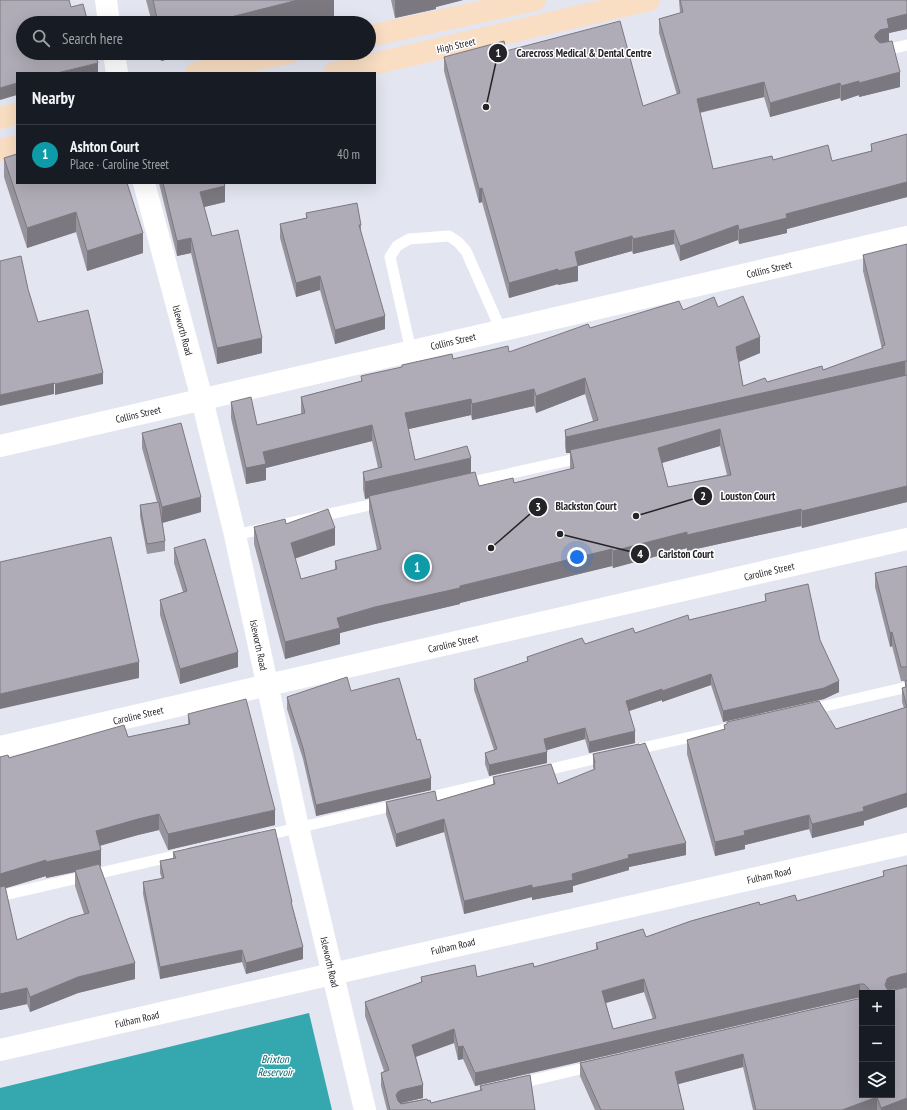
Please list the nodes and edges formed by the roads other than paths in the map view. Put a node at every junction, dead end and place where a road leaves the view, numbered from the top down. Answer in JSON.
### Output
{"nodes":[{"id":1,"x":106,"y":0,"type":"edge"},
{"id":2,"x":535,"y":0,"type":"edge"},
{"id":3,"x":649,"y":0,"type":"edge"},
{"id":4,"x":108,"y":16,"type":"edge"},
{"id":5,"x":376,"y":34,"type":"edge"},
{"id":6,"x":907,"y":45,"type":"edge"},
{"id":7,"x":882,"y":51,"type":"edge"},
{"id":8,"x":256,"y":60,"type":"edge"},
{"id":9,"x":201,"y":72,"type":"edge"},
{"id":10,"x":338,"y":72,"type":"edge"},
{"id":11,"x":16,"y":114,"type":"edge"},
{"id":12,"x":0,"y":118,"type":"edge"},
{"id":13,"x":16,"y":146,"type":"edge"},
{"id":14,"x":0,"y":150,"type":"edge"},
{"id":15,"x":144,"y":184,"type":"edge"},
{"id":16,"x":907,"y":237,"type":"edge"},
{"id":17,"x":501,"y":330,"type":"junction"},
{"id":18,"x":411,"y":351,"type":"junction"},
{"id":19,"x":202,"y":399,"type":"junction"},
{"id":20,"x":0,"y":446,"type":"edge"},
{"id":21,"x":598,"y":454,"type":"edge"},
{"id":22,"x":451,"y":486,"type":"edge"},
{"id":23,"x":397,"y":499,"type":"edge"},
{"id":24,"x":235,"y":535,"type":"junction"},
{"id":25,"x":907,"y":539,"type":"edge"},
{"id":26,"x":268,"y":685,"type":"junction"},
{"id":27,"x":907,"y":687,"type":"edge"},
{"id":28,"x":799,"y":712,"type":"edge"},
{"id":29,"x":753,"y":723,"type":"edge"},
{"id":30,"x":0,"y":747,"type":"edge"},
{"id":31,"x":530,"y":774,"type":"edge"},
{"id":32,"x":514,"y":778,"type":"edge"},
{"id":33,"x":298,"y":828,"type":"junction"},
{"id":34,"x":252,"y":838,"type":"edge"},
{"id":35,"x":907,"y":844,"type":"edge"},
{"id":36,"x":199,"y":850,"type":"edge"},
{"id":37,"x":0,"y":896,"type":"edge"},
{"id":38,"x":332,"y":974,"type":"junction"},
{"id":39,"x":0,"y":1050,"type":"edge"},
{"id":40,"x":605,"y":1063,"type":"edge"},
{"id":41,"x":504,"y":1086,"type":"edge"},
{"id":42,"x":365,"y":1110,"type":"edge"}],
"edges":[{"from":1,"to":4,"type":"street"},
{"from":2,"to":5,"type":"main road"},
{"from":3,"to":10,"type":"main road","name":"High Street"},
{"from":6,"to":7,"type":"lane"},
{"from":8,"to":9,"type":"main road"},
{"from":11,"to":12,"type":"main road"},
{"from":13,"to":14,"type":"main road"},
{"from":15,"to":19,"type":"street","name":"Isleworth Road"},
{"from":16,"to":17,"type":"street","name":"Collins Street"},
{"from":17,"to":18,"type":"street","name":"Collins Street"},
{"from":17,"to":18,"type":"lane"},
{"from":18,"to":19,"type":"street","name":"Collins Street"},
{"from":19,"to":20,"type":"street","name":"Collins Street"},
{"from":19,"to":24,"type":"street","name":"Isleworth Road"},
{"from":21,"to":22,"type":"lane"},
{"from":23,"to":24,"type":"lane"},
{"from":24,"to":26,"type":"street","name":"Isleworth Road"},
{"from":25,"to":26,"type":"street","name":"Caroline Street"},
{"from":26,"to":30,"type":"street","name":"Caroline Street"},
{"from":26,"to":33,"type":"street","name":"Isleworth Road"},
{"from":27,"to":28,"type":"lane"},
{"from":29,"to":31,"type":"lane"},
{"from":32,"to":33,"type":"lane"},
{"from":33,"to":34,"type":"lane"},
{"from":33,"to":38,"type":"street","name":"Isleworth Road"},
{"from":35,"to":38,"type":"street","name":"Fulham Road"},
{"from":36,"to":37,"type":"lane"},
{"from":38,"to":39,"type":"street","name":"Fulham Road"},
{"from":38,"to":42,"type":"street","name":"Isleworth Road"},
{"from":40,"to":41,"type":"lane"}]}
